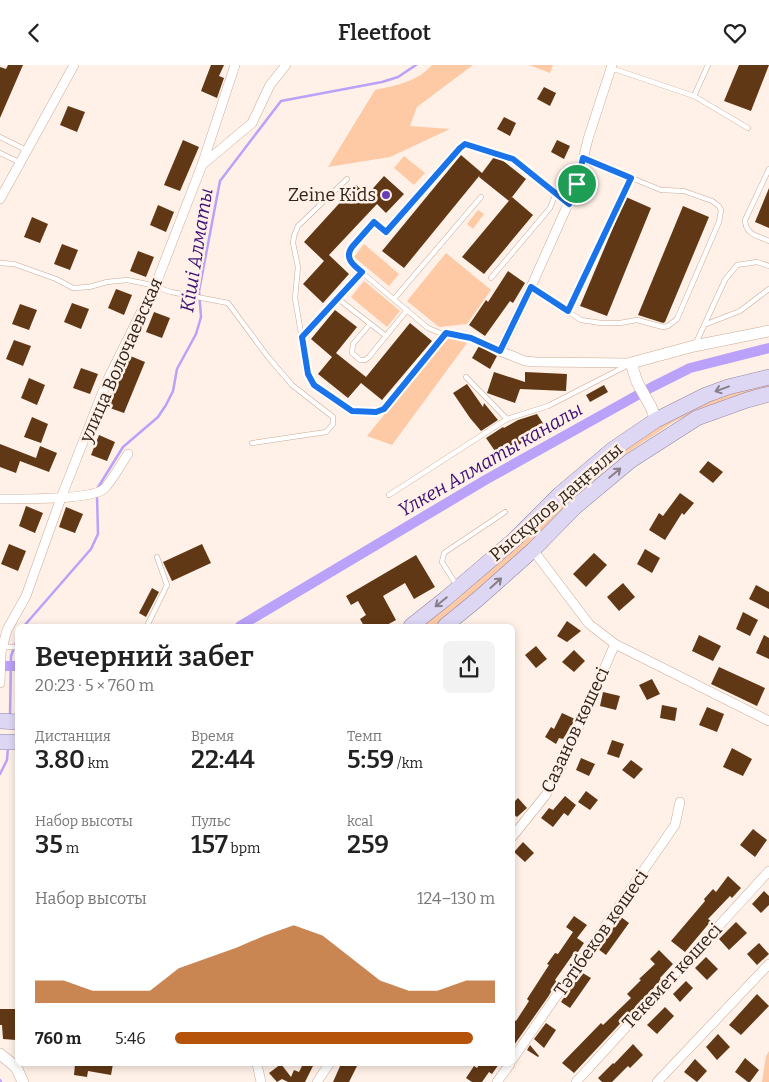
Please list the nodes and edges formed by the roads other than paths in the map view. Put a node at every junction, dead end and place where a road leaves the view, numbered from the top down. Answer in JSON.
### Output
{"nodes":[{"id":1,"x":74,"y":65,"type":"edge"},
{"id":2,"x":235,"y":65,"type":"edge"},
{"id":3,"x":286,"y":65,"type":"edge"},
{"id":4,"x":708,"y":65,"type":"edge"},
{"id":5,"x":611,"y":66,"type":"edge"},
{"id":6,"x":694,"y":96,"type":"junction"},
{"id":7,"x":748,"y":128,"type":"dead end"},
{"id":8,"x":0,"y":137,"type":"edge"},
{"id":9,"x":26,"y":150,"type":"junction"},
{"id":10,"x":0,"y":153,"type":"edge"},
{"id":11,"x":583,"y":158,"type":"junction"},
{"id":12,"x":19,"y":162,"type":"junction"},
{"id":13,"x":202,"y":165,"type":"junction"},
{"id":14,"x":769,"y":169,"type":"edge"},
{"id":15,"x":631,"y":178,"type":"junction"},
{"id":16,"x":347,"y":179,"type":"dead end"},
{"id":17,"x":556,"y":193,"type":"junction"},
{"id":18,"x":481,"y":197,"type":"dead end"},
{"id":19,"x":0,"y":199,"type":"edge"},
{"id":20,"x":569,"y":204,"type":"junction"},
{"id":21,"x":769,"y":241,"type":"edge"},
{"id":22,"x":0,"y":263,"type":"edge"},
{"id":23,"x":769,"y":266,"type":"edge"},
{"id":24,"x":362,"y":272,"type":"junction"},
{"id":25,"x":491,"y":278,"type":"dead end"},
{"id":26,"x":154,"y":287,"type":"junction"},
{"id":27,"x":531,"y":287,"type":"junction"},
{"id":28,"x":769,"y":289,"type":"edge"},
{"id":29,"x":337,"y":298,"type":"junction"},
{"id":30,"x":394,"y":299,"type":"junction"},
{"id":31,"x":407,"y":310,"type":"junction"},
{"id":32,"x":568,"y":311,"type":"junction"},
{"id":33,"x":370,"y":324,"type":"junction"},
{"id":34,"x":704,"y":325,"type":"junction"},
{"id":35,"x":769,"y":331,"type":"edge"},
{"id":36,"x":446,"y":333,"type":"junction"},
{"id":37,"x":386,"y":336,"type":"junction"},
{"id":38,"x":302,"y":337,"type":"junction"},
{"id":39,"x":694,"y":346,"type":"junction"},
{"id":40,"x":500,"y":351,"type":"junction"},
{"id":41,"x":631,"y":363,"type":"junction"},
{"id":42,"x":466,"y":377,"type":"dead end"},
{"id":43,"x":769,"y":377,"type":"edge"},
{"id":44,"x":769,"y":394,"type":"edge"},
{"id":45,"x":654,"y":414,"type":"junction"},
{"id":46,"x":507,"y":419,"type":"junction"},
{"id":47,"x":252,"y":443,"type":"dead end"},
{"id":48,"x":128,"y":454,"type":"dead end"},
{"id":49,"x":389,"y":495,"type":"dead end"},
{"id":50,"x":61,"y":498,"type":"junction"},
{"id":51,"x":0,"y":499,"type":"edge"},
{"id":52,"x":504,"y":512,"type":"dead end"},
{"id":53,"x":533,"y":550,"type":"junction"},
{"id":54,"x":157,"y":557,"type":"dead end"},
{"id":55,"x":458,"y":587,"type":"junction"},
{"id":56,"x":147,"y":624,"type":"edge"},
{"id":57,"x":413,"y":624,"type":"edge"},
{"id":58,"x":447,"y":624,"type":"edge"},
{"id":59,"x":615,"y":644,"type":"junction"},
{"id":60,"x":4,"y":649,"type":"edge"},
{"id":61,"x":0,"y":683,"type":"edge"},
{"id":62,"x":0,"y":721,"type":"edge"},
{"id":63,"x":769,"y":721,"type":"edge"},
{"id":64,"x":15,"y":722,"type":"edge"},
{"id":65,"x":0,"y":742,"type":"edge"},
{"id":66,"x":15,"y":743,"type":"edge"},
{"id":67,"x":680,"y":802,"type":"dead end"},
{"id":68,"x":515,"y":833,"type":"edge"},
{"id":69,"x":769,"y":871,"type":"edge"},
{"id":70,"x":769,"y":964,"type":"edge"},
{"id":71,"x":0,"y":1054,"type":"edge"},
{"id":72,"x":515,"y":1056,"type":"edge"},
{"id":73,"x":15,"y":1063,"type":"edge"},
{"id":74,"x":18,"y":1066,"type":"edge"},
{"id":75,"x":257,"y":1066,"type":"edge"},
{"id":76,"x":328,"y":1066,"type":"edge"},
{"id":77,"x":509,"y":1066,"type":"edge"},
{"id":78,"x":24,"y":1082,"type":"edge"},
{"id":79,"x":261,"y":1082,"type":"edge"},
{"id":80,"x":317,"y":1082,"type":"edge"},
{"id":81,"x":497,"y":1082,"type":"edge"},
{"id":82,"x":576,"y":1082,"type":"edge"},
{"id":83,"x":657,"y":1082,"type":"edge"}],
"edges":[{"from":1,"to":9,"type":"street"},
{"from":2,"to":13,"type":"street","name":"улица Волочаевская"},
{"from":3,"to":13,"type":"street"},
{"from":4,"to":6,"type":"lane"},
{"from":5,"to":6,"type":"lane"},
{"from":5,"to":11,"type":"street"},
{"from":6,"to":7,"type":"lane"},
{"from":8,"to":9,"type":"lane"},
{"from":9,"to":12,"type":"street"},
{"from":10,"to":12,"type":"lane"},
{"from":11,"to":15,"type":"lane"},
{"from":11,"to":20,"type":"street"},
{"from":12,"to":19,"type":"street"},
{"from":13,"to":26,"type":"street","name":"улица Волочаевская"},
{"from":14,"to":21,"type":"lane"},
{"from":15,"to":32,"type":"lane"},
{"from":15,"to":32,"type":"lane"},
{"from":16,"to":38,"type":"lane"},
{"from":17,"to":20,"type":"lane"},
{"from":17,"to":24,"type":"lane"},
{"from":17,"to":25,"type":"lane"},
{"from":18,"to":30,"type":"lane"},
{"from":20,"to":27,"type":"street"},
{"from":22,"to":26,"type":"lane"},
{"from":23,"to":34,"type":"lane"},
{"from":24,"to":29,"type":"lane"},
{"from":24,"to":30,"type":"lane"},
{"from":26,"to":47,"type":"lane"},
{"from":26,"to":50,"type":"street","name":"улица Волочаевская"},
{"from":27,"to":32,"type":"lane"},
{"from":27,"to":40,"type":"street"},
{"from":28,"to":34,"type":"lane"},
{"from":29,"to":33,"type":"lane"},
{"from":29,"to":38,"type":"lane"},
{"from":30,"to":31,"type":"lane"},
{"from":31,"to":36,"type":"lane"},
{"from":31,"to":37,"type":"lane"},
{"from":33,"to":37,"type":"lane"},
{"from":33,"to":37,"type":"lane"},
{"from":34,"to":39,"type":"lane"},
{"from":35,"to":39,"type":"street"},
{"from":36,"to":38,"type":"lane"},
{"from":36,"to":40,"type":"lane"},
{"from":39,"to":41,"type":"street"},
{"from":40,"to":41,"type":"street"},
{"from":41,"to":45,"type":"street"},
{"from":41,"to":46,"type":"lane"},
{"from":42,"to":46,"type":"lane"},
{"from":43,"to":45,"type":"main road","name":"Рысқұлов даңғылы","one_way":true},
{"from":53,"to":44,"type":"main road","name":"Рысқұлов даңғылы","one_way":true},
{"from":45,"to":55,"type":"main road","name":"Рысқұлов даңғылы"},
{"from":46,"to":49,"type":"lane"},
{"from":48,"to":50,"type":"street"},
{"from":50,"to":51,"type":"street"},
{"from":50,"to":60,"type":"street","name":"улица Волочаевская"},
{"from":52,"to":55,"type":"lane"},
{"from":58,"to":53,"type":"main road","name":"Рысқұлов даңғылы","one_way":true},
{"from":53,"to":59,"type":"street"},
{"from":54,"to":56,"type":"lane"},
{"from":55,"to":57,"type":"main road","name":"Рысқұлов даңғылы","one_way":true},
{"from":59,"to":63,"type":"street"},
{"from":59,"to":68,"type":"street","name":"Сазанов көшесі"},
{"from":60,"to":61,"type":"street","name":"улица Волочаевская"},
{"from":62,"to":64,"type":"main road"},
{"from":65,"to":66,"type":"main road"},
{"from":67,"to":72,"type":"street","name":"Тәтібеков көшесі"},
{"from":69,"to":82,"type":"street","name":"Текемет көшесі"},
{"from":70,"to":83,"type":"street"},
{"from":71,"to":73,"type":"street"},
{"from":74,"to":78,"type":"street"},
{"from":75,"to":79,"type":"street"},
{"from":76,"to":80,"type":"street"},
{"from":77,"to":81,"type":"street"}]}
